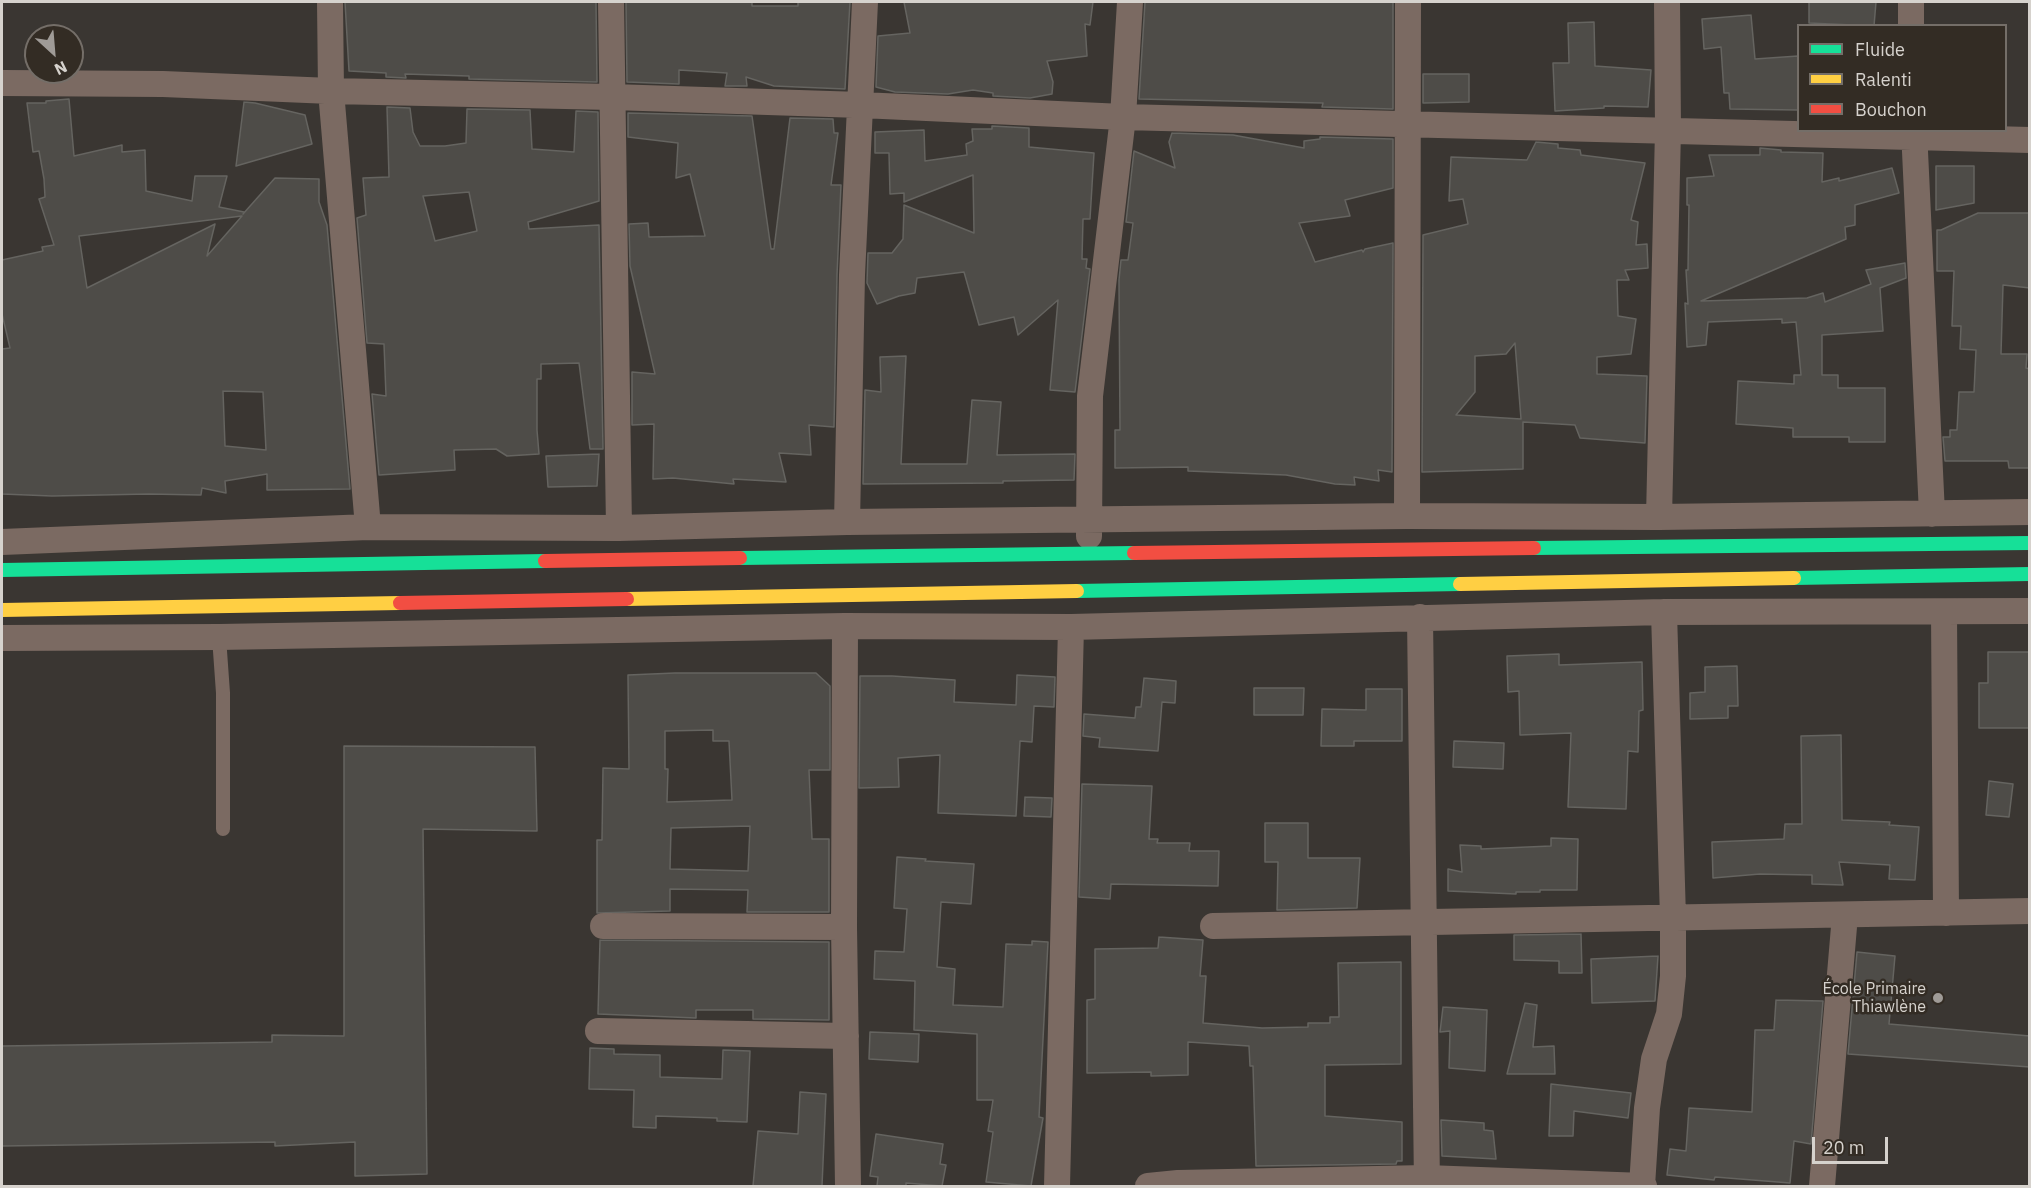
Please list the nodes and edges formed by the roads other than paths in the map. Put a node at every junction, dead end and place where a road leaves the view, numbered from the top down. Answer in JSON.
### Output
{"nodes":[{"id":1,"x":330,"y":2,"type":"edge"},
{"id":2,"x":611,"y":2,"type":"edge"},
{"id":3,"x":865,"y":2,"type":"edge"},
{"id":4,"x":1130,"y":2,"type":"edge"},
{"id":5,"x":1408,"y":2,"type":"edge"},
{"id":6,"x":1667,"y":2,"type":"edge"},
{"id":7,"x":1911,"y":2,"type":"edge"},
{"id":8,"x":1911,"y":24,"type":"edge"},
{"id":9,"x":2,"y":83,"type":"edge"},
{"id":10,"x":331,"y":91,"type":"junction"},
{"id":11,"x":612,"y":97,"type":"junction"},
{"id":12,"x":861,"y":105,"type":"junction"},
{"id":13,"x":1123,"y":117,"type":"junction"},
{"id":14,"x":1407,"y":124,"type":"junction"},
{"id":15,"x":1668,"y":130,"type":"junction"},
{"id":16,"x":1797,"y":132,"type":"edge"},
{"id":17,"x":1832,"y":132,"type":"edge"},
{"id":18,"x":1914,"y":133,"type":"edge"},
{"id":19,"x":2030,"y":140,"type":"edge"},
{"id":20,"x":2030,"y":512,"type":"edge"},
{"id":21,"x":1932,"y":514,"type":"junction"},
{"id":22,"x":1407,"y":516,"type":"junction"},
{"id":23,"x":1659,"y":517,"type":"junction"},
{"id":24,"x":1089,"y":521,"type":"junction"},
{"id":25,"x":847,"y":522,"type":"junction"},
{"id":26,"x":368,"y":527,"type":"junction"},
{"id":27,"x":619,"y":528,"type":"junction"},
{"id":28,"x":2,"y":542,"type":"edge"},
{"id":29,"x":2030,"y":543,"type":"edge"},
{"id":30,"x":1088,"y":553,"type":"junction"},
{"id":31,"x":2,"y":570,"type":"edge"},
{"id":32,"x":2030,"y":574,"type":"edge"},
{"id":33,"x":2,"y":610,"type":"edge"},
{"id":34,"x":2030,"y":611,"type":"edge"},
{"id":35,"x":1664,"y":612,"type":"junction"},
{"id":36,"x":1944,"y":612,"type":"junction"},
{"id":37,"x":1420,"y":617,"type":"junction"},
{"id":38,"x":845,"y":626,"type":"junction"},
{"id":39,"x":1071,"y":627,"type":"junction"},
{"id":40,"x":219,"y":637,"type":"junction"},
{"id":41,"x":2,"y":638,"type":"edge"},
{"id":42,"x":223,"y":829,"type":"dead end"},
{"id":43,"x":2030,"y":911,"type":"edge"},
{"id":44,"x":1946,"y":913,"type":"junction"},
{"id":45,"x":1845,"y":915,"type":"junction"},
{"id":46,"x":1673,"y":918,"type":"junction"},
{"id":47,"x":1423,"y":923,"type":"junction"},
{"id":48,"x":603,"y":926,"type":"dead end"},
{"id":49,"x":1213,"y":926,"type":"dead end"},
{"id":50,"x":844,"y":927,"type":"junction"},
{"id":51,"x":598,"y":1031,"type":"dead end"},
{"id":52,"x":846,"y":1036,"type":"junction"},
{"id":53,"x":1427,"y":1182,"type":"edge"},
{"id":54,"x":848,"y":1186,"type":"edge"},
{"id":55,"x":1057,"y":1186,"type":"edge"},
{"id":56,"x":1148,"y":1186,"type":"edge"},
{"id":57,"x":1642,"y":1186,"type":"edge"},
{"id":58,"x":1822,"y":1186,"type":"edge"}],
"edges":[{"from":1,"to":10,"type":"street"},
{"from":2,"to":11,"type":"street"},
{"from":3,"to":12,"type":"street"},
{"from":4,"to":13,"type":"street"},
{"from":5,"to":14,"type":"street"},
{"from":6,"to":15,"type":"street"},
{"from":7,"to":8,"type":"street"},
{"from":9,"to":10,"type":"street"},
{"from":10,"to":11,"type":"street"},
{"from":10,"to":26,"type":"street"},
{"from":11,"to":12,"type":"street"},
{"from":11,"to":27,"type":"street"},
{"from":12,"to":13,"type":"street"},
{"from":12,"to":25,"type":"street"},
{"from":13,"to":14,"type":"street"},
{"from":13,"to":24,"type":"street"},
{"from":14,"to":15,"type":"street"},
{"from":14,"to":22,"type":"street"},
{"from":15,"to":16,"type":"street"},
{"from":15,"to":23,"type":"street"},
{"from":17,"to":18,"type":"street"},
{"from":18,"to":19,"type":"street"},
{"from":18,"to":21,"type":"street"},
{"from":20,"to":21,"type":"street"},
{"from":21,"to":23,"type":"street"},
{"from":22,"to":23,"type":"street"},
{"from":22,"to":24,"type":"street"},
{"from":24,"to":25,"type":"street"},
{"from":24,"to":30,"type":"street"},
{"from":25,"to":27,"type":"street"},
{"from":26,"to":27,"type":"street"},
{"from":26,"to":28,"type":"street"},
{"from":29,"to":30,"type":"highway"},
{"from":30,"to":31,"type":"highway"},
{"from":32,"to":33,"type":"highway"},
{"from":34,"to":36,"type":"street"},
{"from":35,"to":36,"type":"street"},
{"from":35,"to":37,"type":"street"},
{"from":35,"to":46,"type":"street"},
{"from":36,"to":44,"type":"street"},
{"from":37,"to":39,"type":"street"},
{"from":37,"to":47,"type":"street"},
{"from":38,"to":39,"type":"street"},
{"from":38,"to":40,"type":"street"},
{"from":38,"to":50,"type":"street"},
{"from":39,"to":55,"type":"street"},
{"from":40,"to":41,"type":"street"},
{"from":40,"to":42,"type":"lane"},
{"from":43,"to":44,"type":"street"},
{"from":44,"to":45,"type":"street"},
{"from":45,"to":46,"type":"street"},
{"from":45,"to":58,"type":"street"},
{"from":46,"to":47,"type":"street"},
{"from":46,"to":57,"type":"street"},
{"from":47,"to":49,"type":"street"},
{"from":47,"to":53,"type":"street"},
{"from":48,"to":50,"type":"street"},
{"from":50,"to":52,"type":"street"},
{"from":51,"to":52,"type":"street"},
{"from":52,"to":54,"type":"street"},
{"from":53,"to":56,"type":"street"},
{"from":53,"to":57,"type":"street"}]}
